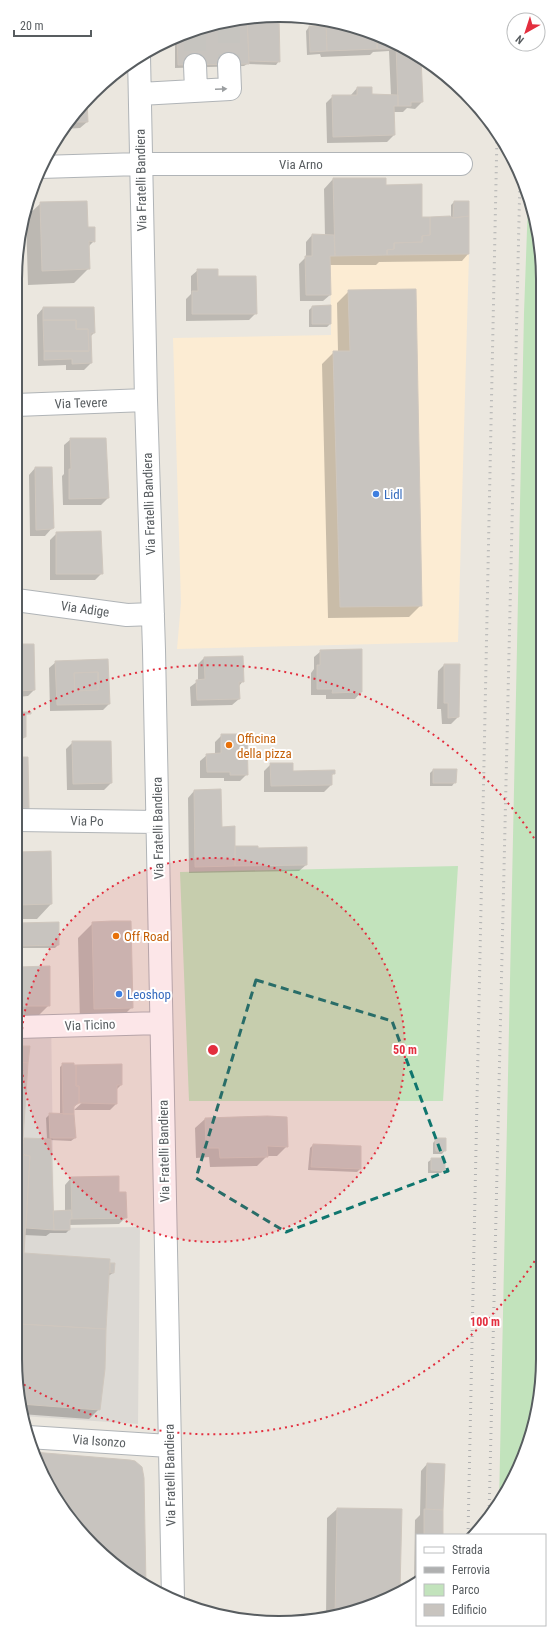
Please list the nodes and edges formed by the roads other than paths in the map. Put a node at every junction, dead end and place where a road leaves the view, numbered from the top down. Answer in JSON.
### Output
{"nodes":[{"id":1,"x":139,"y":63,"type":"edge"},
{"id":2,"x":230,"y":64,"type":"tunnel mouth"},
{"id":3,"x":195,"y":65,"type":"tunnel mouth"},
{"id":4,"x":196,"y":90,"type":"junction"},
{"id":5,"x":140,"y":94,"type":"junction"},
{"id":6,"x":140,"y":164,"type":"junction"},
{"id":7,"x":461,"y":164,"type":"dead end"},
{"id":8,"x":48,"y":167,"type":"edge"},
{"id":9,"x":146,"y":400,"type":"junction"},
{"id":10,"x":22,"y":405,"type":"edge"},
{"id":11,"x":22,"y":601,"type":"edge"},
{"id":12,"x":153,"y":614,"type":"junction"},
{"id":13,"x":22,"y":820,"type":"edge"},
{"id":14,"x":157,"y":822,"type":"junction"},
{"id":15,"x":161,"y":1023,"type":"junction"},
{"id":16,"x":22,"y":1027,"type":"edge"},
{"id":17,"x":35,"y":1437,"type":"edge"},
{"id":18,"x":169,"y":1446,"type":"junction"},
{"id":19,"x":173,"y":1592,"type":"edge"}],
"edges":[{"from":1,"to":5,"type":"street","name":"Via Fratelli Bandiera"},
{"from":4,"to":2,"type":"street","one_way":true},
{"from":3,"to":4,"type":"street"},
{"from":4,"to":5,"type":"street"},
{"from":5,"to":6,"type":"street","name":"Via Fratelli Bandiera"},
{"from":6,"to":7,"type":"street","name":"Via Arno"},
{"from":6,"to":8,"type":"street","name":"Via Arno"},
{"from":6,"to":9,"type":"street","name":"Via Fratelli Bandiera"},
{"from":9,"to":10,"type":"street","name":"Via Tevere"},
{"from":9,"to":12,"type":"street","name":"Via Fratelli Bandiera"},
{"from":11,"to":12,"type":"street","name":"Via Adige"},
{"from":12,"to":14,"type":"street","name":"Via Fratelli Bandiera"},
{"from":13,"to":14,"type":"street","name":"Via Po"},
{"from":14,"to":15,"type":"street","name":"Via Fratelli Bandiera"},
{"from":15,"to":16,"type":"street","name":"Via Ticino"},
{"from":15,"to":18,"type":"street","name":"Via Fratelli Bandiera"},
{"from":17,"to":18,"type":"street","name":"Via Isonzo"},
{"from":18,"to":19,"type":"street","name":"Via Fratelli Bandiera"}]}
